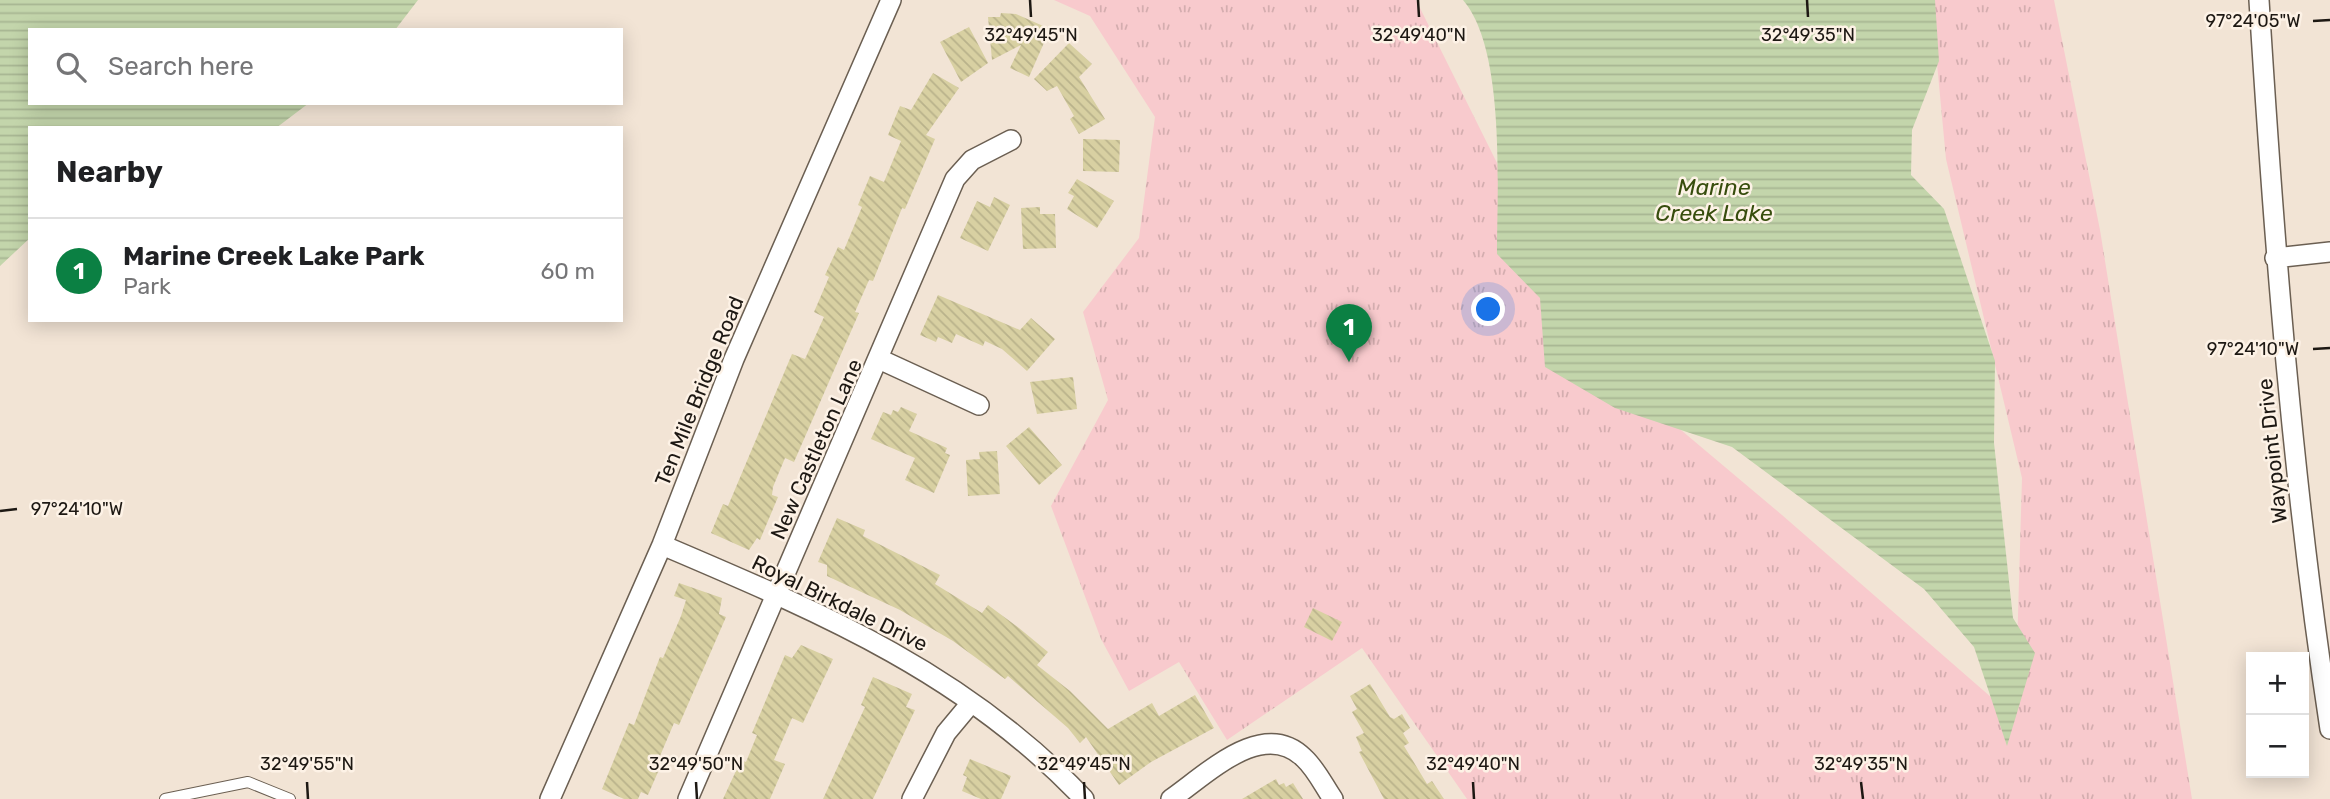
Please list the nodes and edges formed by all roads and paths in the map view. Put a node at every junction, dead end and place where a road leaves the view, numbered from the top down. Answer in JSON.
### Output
{"nodes":[{"id":1,"x":891,"y":0,"type":"edge"},
{"id":2,"x":2259,"y":0,"type":"edge"},
{"id":3,"x":1011,"y":140,"type":"dead end"},
{"id":4,"x":2330,"y":252,"type":"edge"},
{"id":5,"x":2275,"y":258,"type":"junction"},
{"id":6,"x":879,"y":359,"type":"junction"},
{"id":7,"x":979,"y":405,"type":"dead end"},
{"id":8,"x":662,"y":545,"type":"junction"},
{"id":9,"x":777,"y":594,"type":"junction"},
{"id":10,"x":2311,"y":600,"type":"junction"},
{"id":11,"x":2330,"y":608,"type":"edge"},
{"id":12,"x":971,"y":704,"type":"junction"},
{"id":13,"x":2330,"y":729,"type":"edge"},
{"id":14,"x":165,"y":799,"type":"edge"},
{"id":15,"x":290,"y":799,"type":"edge"},
{"id":16,"x":550,"y":799,"type":"edge"},
{"id":17,"x":688,"y":799,"type":"edge"},
{"id":18,"x":912,"y":799,"type":"edge"},
{"id":19,"x":1084,"y":799,"type":"edge"},
{"id":20,"x":1171,"y":799,"type":"edge"},
{"id":21,"x":1333,"y":799,"type":"edge"}],
"edges":[{"from":1,"to":8,"type":"street","name":"Ten Mile Bridge Road"},
{"from":2,"to":5,"type":"street","name":"Waypoint Drive"},
{"from":3,"to":6,"type":"street","name":"New Castleton Lane"},
{"from":4,"to":5,"type":"street"},
{"from":5,"to":10,"type":"street","name":"Waypoint Drive"},
{"from":6,"to":7,"type":"street"},
{"from":6,"to":9,"type":"street","name":"New Castleton Lane"},
{"from":8,"to":9,"type":"street","name":"Royal Birkdale Drive"},
{"from":8,"to":16,"type":"street","name":"Ten Mile Bridge Road"},
{"from":9,"to":12,"type":"street","name":"Royal Birkdale Drive"},
{"from":9,"to":17,"type":"street","name":"New Castleton Lane"},
{"from":10,"to":11,"type":"street"},
{"from":10,"to":13,"type":"street","name":"Waypoint Drive"},
{"from":12,"to":18,"type":"street"},
{"from":12,"to":19,"type":"street","name":"Royal Birkdale Drive"},
{"from":14,"to":15,"type":"lane"},
{"from":20,"to":21,"type":"street"}]}
